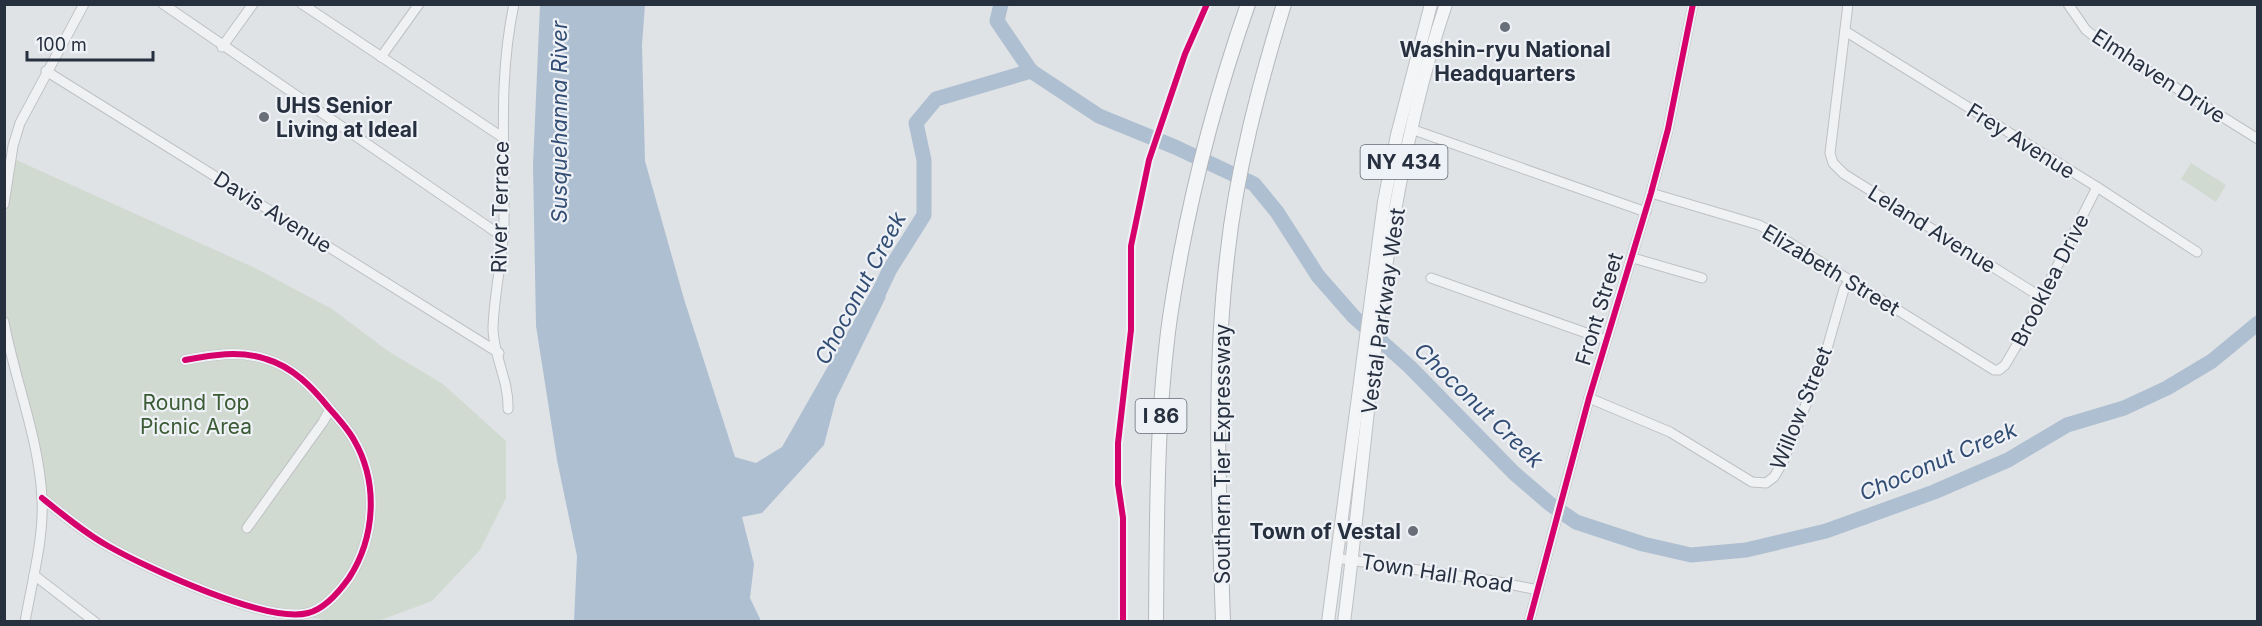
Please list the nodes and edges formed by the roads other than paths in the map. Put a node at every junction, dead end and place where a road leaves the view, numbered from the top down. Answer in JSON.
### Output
{"nodes":[{"id":1,"x":84,"y":4,"type":"edge"},
{"id":2,"x":163,"y":4,"type":"edge"},
{"id":3,"x":253,"y":4,"type":"edge"},
{"id":4,"x":302,"y":4,"type":"edge"},
{"id":5,"x":419,"y":4,"type":"edge"},
{"id":6,"x":514,"y":4,"type":"edge"},
{"id":7,"x":1248,"y":4,"type":"edge"},
{"id":8,"x":1284,"y":4,"type":"edge"},
{"id":9,"x":1431,"y":4,"type":"edge"},
{"id":10,"x":1446,"y":4,"type":"edge"},
{"id":11,"x":1693,"y":4,"type":"edge"},
{"id":12,"x":1848,"y":4,"type":"edge"},
{"id":13,"x":2068,"y":4,"type":"edge"},
{"id":14,"x":1845,"y":31,"type":"junction"},
{"id":15,"x":222,"y":47,"type":"junction"},
{"id":16,"x":381,"y":57,"type":"junction"},
{"id":17,"x":46,"y":71,"type":"junction"},
{"id":18,"x":1411,"y":129,"type":"junction"},
{"id":19,"x":501,"y":137,"type":"junction"},
{"id":20,"x":2258,"y":139,"type":"edge"},
{"id":21,"x":2097,"y":188,"type":"junction"},
{"id":22,"x":1651,"y":193,"type":"junction"},
{"id":23,"x":4,"y":204,"type":"edge"},
{"id":24,"x":1646,"y":212,"type":"junction"},
{"id":25,"x":503,"y":237,"type":"junction"},
{"id":26,"x":2197,"y":252,"type":"dead end"},
{"id":27,"x":1633,"y":258,"type":"junction"},
{"id":28,"x":1431,"y":278,"type":"dead end"},
{"id":29,"x":1702,"y":278,"type":"dead end"},
{"id":30,"x":1850,"y":280,"type":"junction"},
{"id":31,"x":2041,"y":297,"type":"junction"},
{"id":32,"x":4,"y":322,"type":"edge"},
{"id":33,"x":1606,"y":340,"type":"junction"},
{"id":34,"x":499,"y":353,"type":"junction"},
{"id":35,"x":185,"y":360,"type":"dead end"},
{"id":36,"x":1999,"y":370,"type":"joint"},
{"id":37,"x":1589,"y":398,"type":"junction"},
{"id":38,"x":330,"y":409,"type":"junction"},
{"id":39,"x":508,"y":409,"type":"dead end"},
{"id":40,"x":42,"y":498,"type":"junction"},
{"id":41,"x":247,"y":528,"type":"dead end"},
{"id":42,"x":1336,"y":558,"type":"junction"},
{"id":43,"x":1352,"y":560,"type":"junction"},
{"id":44,"x":34,"y":574,"type":"junction"},
{"id":45,"x":1538,"y":590,"type":"junction"},
{"id":46,"x":25,"y":621,"type":"edge"},
{"id":47,"x":95,"y":621,"type":"edge"},
{"id":48,"x":1156,"y":621,"type":"edge"},
{"id":49,"x":1223,"y":621,"type":"edge"},
{"id":50,"x":1328,"y":621,"type":"edge"},
{"id":51,"x":1344,"y":621,"type":"edge"},
{"id":52,"x":1529,"y":621,"type":"edge"}],
"edges":[{"from":1,"to":17,"type":"street"},
{"from":2,"to":15,"type":"street"},
{"from":3,"to":15,"type":"street"},
{"from":4,"to":16,"type":"street"},
{"from":5,"to":16,"type":"street"},
{"from":6,"to":19,"type":"street","name":"River Terrace"},
{"from":7,"to":48,"type":"highway","number":"I 86"},
{"from":8,"to":49,"type":"highway","name":"Southern Tier Expressway","number":"I 86"},
{"from":9,"to":42,"type":"main road","name":"Vestal Parkway West","number":"NY 434"},
{"from":10,"to":18,"type":"main road","name":"Vestal Parkway West","number":"NY 434"},
{"from":11,"to":22,"type":"street","name":"Front Street"},
{"from":12,"to":14,"type":"street"},
{"from":13,"to":20,"type":"street","name":"Elmhaven Drive"},
{"from":14,"to":21,"type":"street","name":"Frey Avenue"},
{"from":14,"to":31,"type":"street","name":"Leland Avenue"},
{"from":15,"to":25,"type":"street"},
{"from":16,"to":19,"type":"street"},
{"from":17,"to":23,"type":"street"},
{"from":17,"to":34,"type":"street","name":"Davis Avenue"},
{"from":18,"to":24,"type":"street"},
{"from":18,"to":43,"type":"main road","name":"Vestal Parkway West","number":"NY 434"},
{"from":19,"to":25,"type":"street","name":"River Terrace"},
{"from":21,"to":26,"type":"street","name":"Frey Avenue"},
{"from":21,"to":31,"type":"street","name":"Brooklea Drive"},
{"from":22,"to":24,"type":"street","name":"Front Street"},
{"from":22,"to":30,"type":"street","name":"Elizabeth Street"},
{"from":24,"to":27,"type":"street","name":"Front Street"},
{"from":25,"to":34,"type":"street","name":"River Terrace"},
{"from":27,"to":29,"type":"street"},
{"from":27,"to":33,"type":"street","name":"Front Street"},
{"from":28,"to":33,"type":"street"},
{"from":30,"to":36,"type":"street","name":"Elizabeth Street"},
{"from":30,"to":37,"type":"street","name":"Willow Street"},
{"from":31,"to":36,"type":"street","name":"Brooklea Drive"},
{"from":32,"to":40,"type":"street"},
{"from":33,"to":37,"type":"street","name":"Front Street"},
{"from":34,"to":39,"type":"street","name":"River Terrace"},
{"from":35,"to":38,"type":"street"},
{"from":37,"to":45,"type":"street","name":"Front Street"},
{"from":38,"to":40,"type":"street"},
{"from":38,"to":41,"type":"street"},
{"from":40,"to":44,"type":"street"},
{"from":42,"to":43,"type":"street","name":"Town Hall Road"},
{"from":42,"to":50,"type":"main road","name":"Vestal Parkway West","number":"NY 434"},
{"from":43,"to":45,"type":"street","name":"Town Hall Road"},
{"from":43,"to":51,"type":"main road","name":"Vestal Parkway West","number":"NY 434"},
{"from":44,"to":46,"type":"street"},
{"from":44,"to":47,"type":"street"},
{"from":45,"to":52,"type":"street","name":"Front Street"}]}
